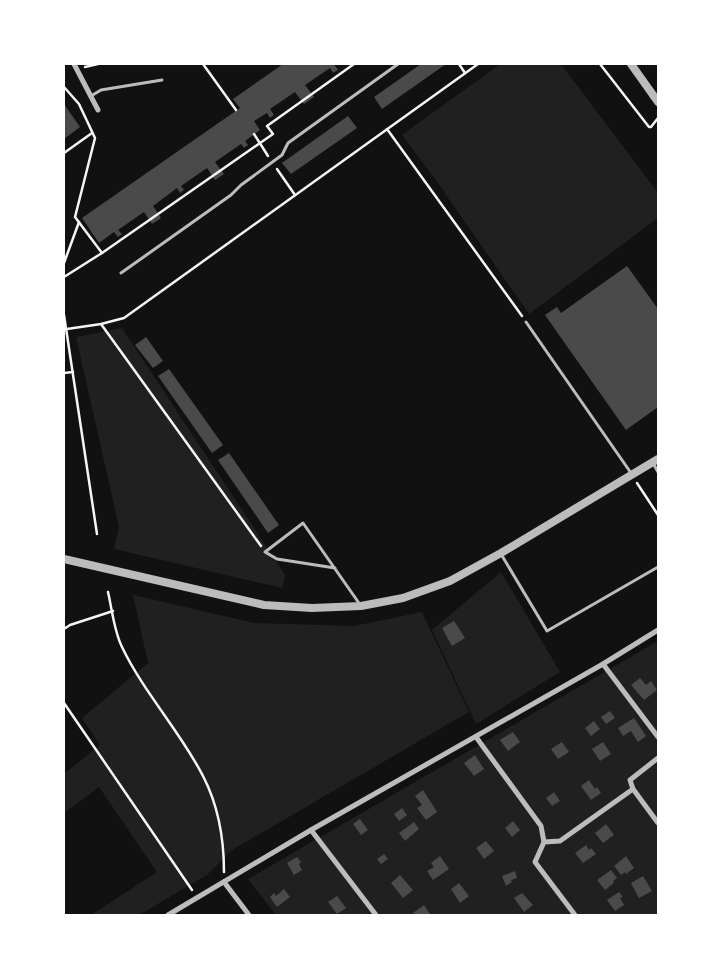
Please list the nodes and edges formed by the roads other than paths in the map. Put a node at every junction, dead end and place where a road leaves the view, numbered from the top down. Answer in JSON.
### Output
{"nodes":[{"id":1,"x":74,"y":64,"type":"edge"},
{"id":2,"x":398,"y":64,"type":"edge"},
{"id":3,"x":631,"y":64,"type":"edge"},
{"id":4,"x":162,"y":80,"type":"dead end"},
{"id":5,"x":91,"y":96,"type":"junction"},
{"id":6,"x":658,"y":102,"type":"edge"},
{"id":7,"x":98,"y":110,"type":"dead end"},
{"id":8,"x":121,"y":273,"type":"dead end"},
{"id":9,"x":526,"y":322,"type":"road end"},
{"id":10,"x":655,"y":461,"type":"edge"},
{"id":11,"x":658,"y":472,"type":"edge"},
{"id":12,"x":632,"y":475,"type":"junction"},
{"id":13,"x":501,"y":553,"type":"junction"},
{"id":14,"x":64,"y":559,"type":"edge"},
{"id":15,"x":658,"y":566,"type":"edge"},
{"id":16,"x":335,"y":568,"type":"junction"},
{"id":17,"x":361,"y":606,"type":"junction"},
{"id":18,"x":658,"y":630,"type":"edge"},
{"id":19,"x":603,"y":664,"type":"junction"},
{"id":20,"x":476,"y":737,"type":"junction"},
{"id":21,"x":658,"y":737,"type":"edge"},
{"id":22,"x":658,"y":758,"type":"edge"},
{"id":23,"x":633,"y":789,"type":"junction"},
{"id":24,"x":658,"y":823,"type":"edge"},
{"id":25,"x":311,"y":830,"type":"junction"},
{"id":26,"x":544,"y":842,"type":"junction"},
{"id":27,"x":224,"y":882,"type":"junction"},
{"id":28,"x":168,"y":915,"type":"edge"},
{"id":29,"x":249,"y":915,"type":"edge"},
{"id":30,"x":376,"y":915,"type":"edge"},
{"id":31,"x":575,"y":915,"type":"edge"}],
"edges":[{"from":1,"to":5,"type":"street"},
{"from":2,"to":8,"type":"lane"},
{"from":3,"to":6,"type":"street"},
{"from":4,"to":5,"type":"lane"},
{"from":5,"to":7,"type":"street"},
{"from":9,"to":12,"type":"lane"},
{"from":10,"to":11,"type":"lane"},
{"from":10,"to":12,"type":"street"},
{"from":12,"to":13,"type":"street"},
{"from":13,"to":15,"type":"lane"},
{"from":13,"to":17,"type":"street"},
{"from":14,"to":17,"type":"street"},
{"from":16,"to":16,"type":"lane"},
{"from":16,"to":17,"type":"lane"},
{"from":18,"to":19,"type":"street"},
{"from":19,"to":20,"type":"street"},
{"from":19,"to":21,"type":"street"},
{"from":20,"to":25,"type":"street"},
{"from":20,"to":26,"type":"street"},
{"from":22,"to":23,"type":"street"},
{"from":23,"to":24,"type":"street"},
{"from":23,"to":26,"type":"street"},
{"from":25,"to":27,"type":"street"},
{"from":25,"to":30,"type":"street"},
{"from":26,"to":31,"type":"street"},
{"from":27,"to":28,"type":"street"},
{"from":27,"to":29,"type":"street"}]}
